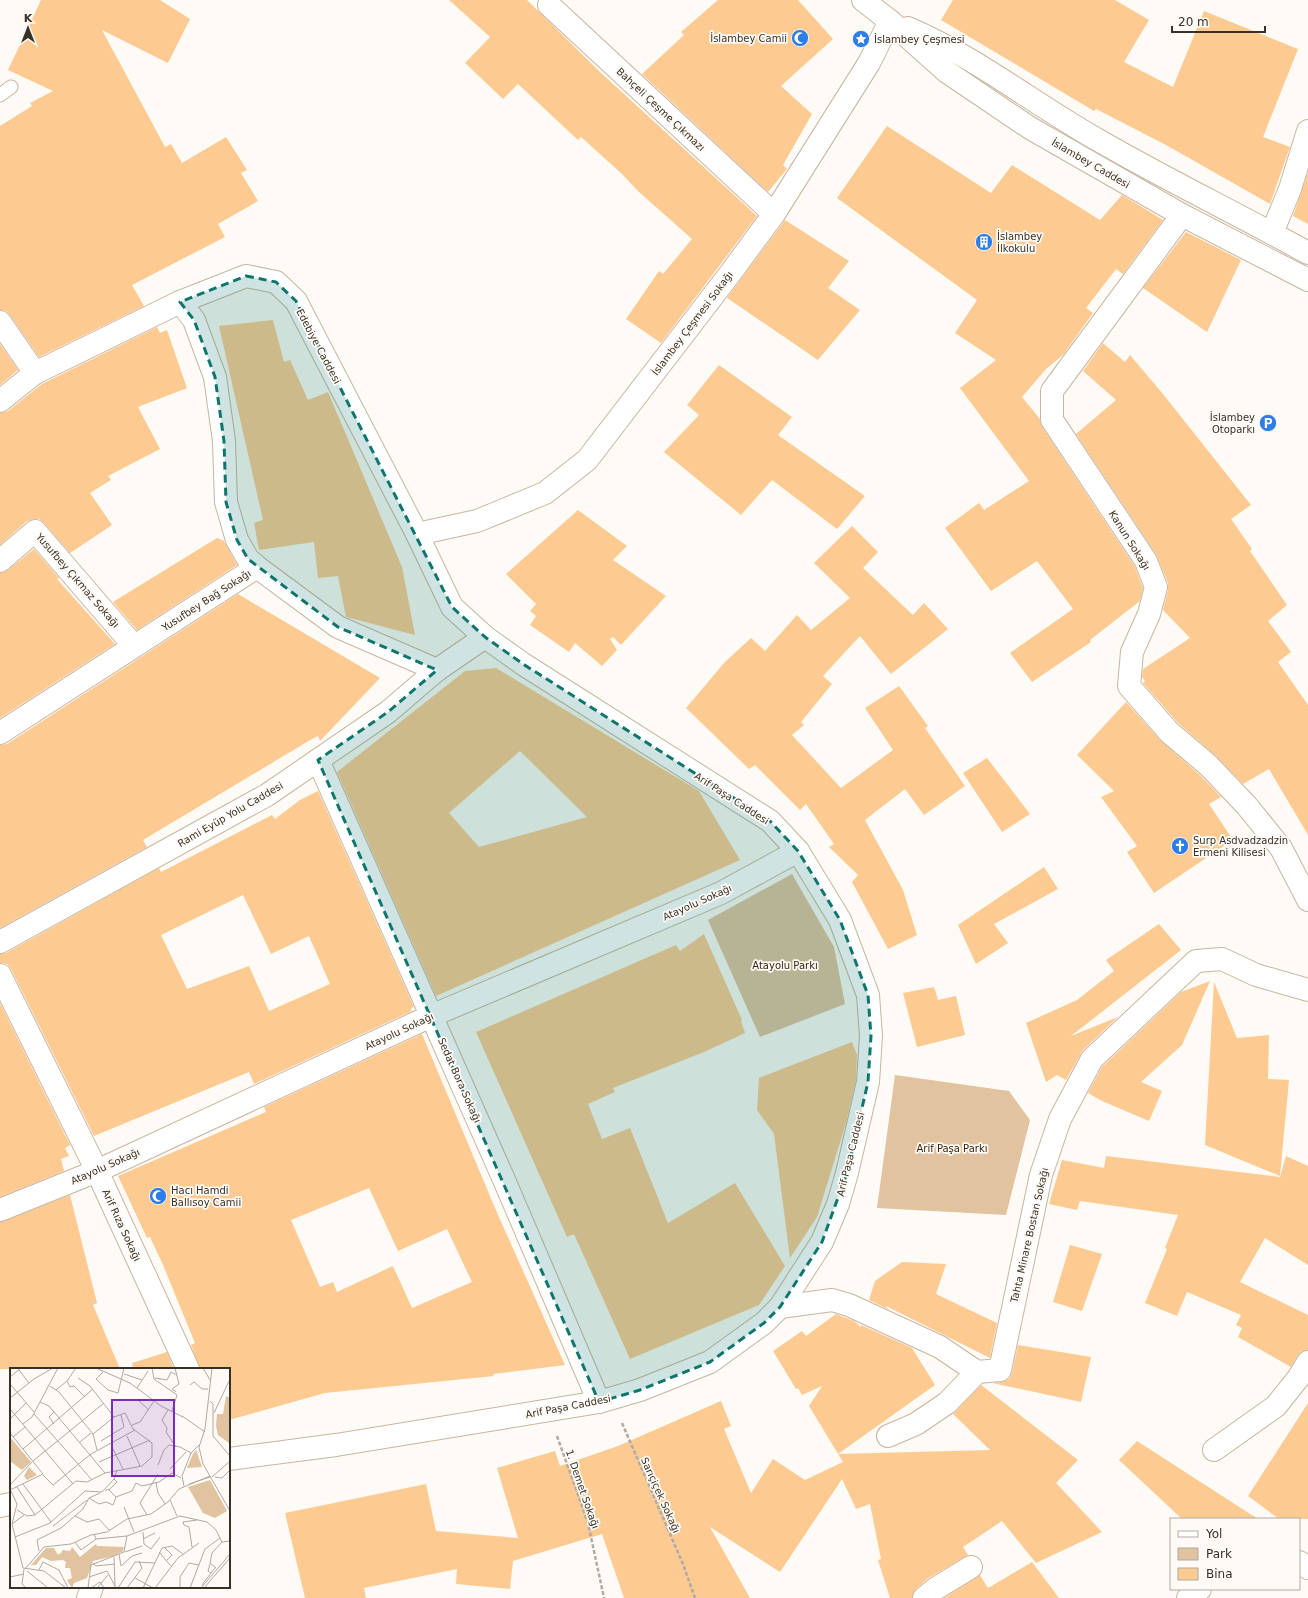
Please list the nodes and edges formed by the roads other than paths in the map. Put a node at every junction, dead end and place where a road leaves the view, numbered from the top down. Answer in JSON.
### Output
{"nodes":[{"id":1,"x":863,"y":0,"type":"edge"},
{"id":2,"x":549,"y":5,"type":"dead end"},
{"id":3,"x":890,"y":21,"type":"junction"},
{"id":4,"x":11,"y":87,"type":"dead end"},
{"id":5,"x":0,"y":95,"type":"edge"},
{"id":6,"x":1308,"y":131,"type":"edge"},
{"id":7,"x":774,"y":214,"type":"junction"},
{"id":8,"x":1182,"y":215,"type":"junction"},
{"id":9,"x":1272,"y":233,"type":"junction"},
{"id":10,"x":1308,"y":253,"type":"edge"},
{"id":11,"x":1263,"y":258,"type":"junction"},
{"id":12,"x":1308,"y":280,"type":"edge"},
{"id":13,"x":180,"y":302,"type":"junction"},
{"id":14,"x":0,"y":322,"type":"edge"},
{"id":15,"x":35,"y":374,"type":"junction"},
{"id":16,"x":0,"y":401,"type":"edge"},
{"id":17,"x":417,"y":534,"type":"junction"},
{"id":18,"x":0,"y":561,"type":"edge"},
{"id":19,"x":257,"y":567,"type":"junction"},
{"id":20,"x":485,"y":637,"type":"junction"},
{"id":21,"x":134,"y":646,"type":"junction"},
{"id":22,"x":437,"y":670,"type":"junction"},
{"id":23,"x":0,"y":733,"type":"edge"},
{"id":24,"x":318,"y":760,"type":"junction"},
{"id":25,"x":798,"y":851,"type":"junction"},
{"id":26,"x":1308,"y":900,"type":"edge"},
{"id":27,"x":0,"y":942,"type":"edge"},
{"id":28,"x":0,"y":975,"type":"edge"},
{"id":29,"x":1308,"y":990,"type":"edge"},
{"id":30,"x":431,"y":1016,"type":"junction"},
{"id":31,"x":97,"y":1171,"type":"junction"},
{"id":32,"x":0,"y":1210,"type":"edge"},
{"id":33,"x":780,"y":1307,"type":"junction"},
{"id":34,"x":1308,"y":1362,"type":"edge"},
{"id":35,"x":188,"y":1368,"type":"edge"},
{"id":36,"x":977,"y":1372,"type":"junction"},
{"id":37,"x":605,"y":1400,"type":"junction"},
{"id":38,"x":888,"y":1436,"type":"dead end"},
{"id":39,"x":1214,"y":1450,"type":"dead end"},
{"id":40,"x":230,"y":1459,"type":"edge"},
{"id":41,"x":10,"y":1504,"type":"edge"},
{"id":42,"x":0,"y":1506,"type":"edge"},
{"id":43,"x":971,"y":1567,"type":"dead end"},
{"id":44,"x":92,"y":1588,"type":"edge"},
{"id":45,"x":1199,"y":1590,"type":"edge"},
{"id":46,"x":88,"y":1598,"type":"edge"},
{"id":47,"x":924,"y":1598,"type":"edge"},
{"id":48,"x":1188,"y":1598,"type":"edge"}],
"edges":[{"from":1,"to":3,"type":"street","name":"İslambey Caddesi"},
{"from":2,"to":7,"type":"street","name":"Bahçeli Çeşme Çıkmazı"},
{"from":3,"to":7,"type":"street","name":"İslambey Çeşmesi Sokağı"},
{"from":3,"to":8,"type":"street","name":"İslambey Caddesi"},
{"from":3,"to":9,"type":"street","name":"İslambey Caddesi"},
{"from":4,"to":5,"type":"lane"},
{"from":6,"to":9,"type":"street"},
{"from":7,"to":17,"type":"street","name":"İslambey Çeşmesi Sokağı"},
{"from":8,"to":11,"type":"street","name":"İslambey Caddesi"},
{"from":8,"to":26,"type":"street","name":"Kanun Sokağı"},
{"from":9,"to":10,"type":"street","name":"İslambey Caddesi"},
{"from":9,"to":11,"type":"street"},
{"from":11,"to":12,"type":"street","name":"İslambey Caddesi"},
{"from":13,"to":15,"type":"street","name":"Edebiye Caddesi"},
{"from":13,"to":17,"type":"street","name":"Edebiye Caddesi"},
{"from":13,"to":19,"type":"street"},
{"from":14,"to":15,"type":"street"},
{"from":15,"to":16,"type":"street","name":"Edebiye Caddesi"},
{"from":17,"to":20,"type":"street","name":"Edebiye Caddesi"},
{"from":18,"to":21,"type":"street","name":"Yusufbey Çıkmaz Sokağı"},
{"from":19,"to":21,"type":"street","name":"Yusufbey Bağ Sokağı"},
{"from":19,"to":22,"type":"street","name":"Yusufbey Bağ Sokağı"},
{"from":20,"to":22,"type":"street","name":"Rami Eyüp Yolu Caddesi"},
{"from":20,"to":25,"type":"street","name":"Arif Paşa Caddesi"},
{"from":21,"to":23,"type":"street","name":"Yusufbey Bağ Sokağı"},
{"from":22,"to":24,"type":"street","name":"Rami Eyüp Yolu Caddesi"},
{"from":24,"to":27,"type":"street","name":"Rami Eyüp Yolu Caddesi"},
{"from":24,"to":30,"type":"street","name":"Sedat Bora Sokağı"},
{"from":25,"to":30,"type":"street","name":"Atayolu Sokağı"},
{"from":25,"to":33,"type":"street","name":"Arif Paşa Caddesi"},
{"from":28,"to":31,"type":"street","name":"Arif Rıza Sokağı"},
{"from":29,"to":36,"type":"street","name":"Tahta Minare Bostan Sokağı"},
{"from":30,"to":31,"type":"street","name":"Atayolu Sokağı"},
{"from":30,"to":37,"type":"street","name":"Sedat Bora Sokağı"},
{"from":31,"to":32,"type":"street","name":"Atayolu Sokağı"},
{"from":31,"to":35,"type":"street","name":"Arif Rıza Sokağı"},
{"from":33,"to":36,"type":"street"},
{"from":33,"to":37,"type":"street","name":"Arif Paşa Caddesi"},
{"from":34,"to":39,"type":"street"},
{"from":36,"to":38,"type":"street"},
{"from":37,"to":40,"type":"street","name":"Arif Paşa Caddesi"},
{"from":41,"to":42,"type":"street"},
{"from":43,"to":47,"type":"street"},
{"from":44,"to":46,"type":"street"},
{"from":45,"to":48,"type":"street"}]}
